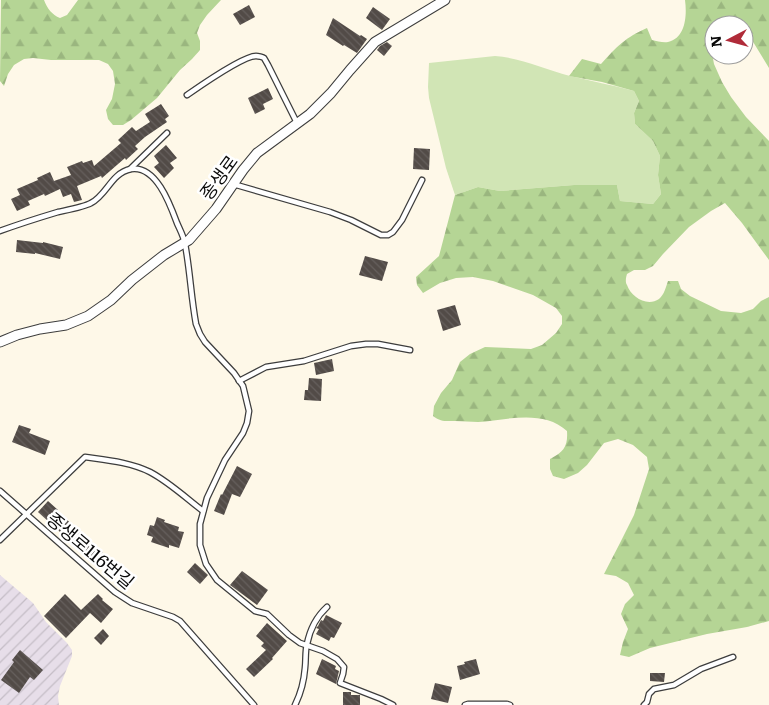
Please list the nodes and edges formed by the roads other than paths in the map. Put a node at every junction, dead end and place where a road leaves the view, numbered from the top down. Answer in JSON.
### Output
{"nodes":[{"id":1,"x":445,"y":0,"type":"edge"},
{"id":2,"x":187,"y":95,"type":"dead end"},
{"id":3,"x":297,"y":123,"type":"junction"},
{"id":4,"x":167,"y":133,"type":"dead end"},
{"id":5,"x":128,"y":170,"type":"junction"},
{"id":6,"x":422,"y":180,"type":"dead end"},
{"id":7,"x":233,"y":184,"type":"junction"},
{"id":8,"x":0,"y":232,"type":"edge"},
{"id":9,"x":185,"y":243,"type":"junction"},
{"id":10,"x":0,"y":342,"type":"edge"},
{"id":11,"x":410,"y":350,"type":"dead end"},
{"id":12,"x":240,"y":381,"type":"junction"},
{"id":13,"x":0,"y":491,"type":"edge"},
{"id":14,"x":203,"y":511,"type":"junction"},
{"id":15,"x":27,"y":514,"type":"junction"},
{"id":16,"x":0,"y":540,"type":"edge"},
{"id":17,"x":327,"y":607,"type":"dead end"},
{"id":18,"x":306,"y":645,"type":"junction"},
{"id":19,"x":733,"y":657,"type":"dead end"},
{"id":20,"x":254,"y":705,"type":"edge"},
{"id":21,"x":295,"y":705,"type":"edge"},
{"id":22,"x":393,"y":705,"type":"edge"},
{"id":23,"x":465,"y":705,"type":"edge"},
{"id":24,"x":510,"y":705,"type":"edge"},
{"id":25,"x":644,"y":705,"type":"edge"}],
"edges":[{"from":1,"to":3,"type":"street","name":"종생로"},
{"from":2,"to":3,"type":"lane"},
{"from":3,"to":7,"type":"street","name":"종생로"},
{"from":4,"to":5,"type":"lane"},
{"from":5,"to":8,"type":"lane"},
{"from":5,"to":9,"type":"lane"},
{"from":6,"to":7,"type":"lane"},
{"from":7,"to":9,"type":"street","name":"종생로"},
{"from":9,"to":10,"type":"street","name":"종생로"},
{"from":9,"to":12,"type":"lane"},
{"from":11,"to":12,"type":"lane"},
{"from":12,"to":14,"type":"lane"},
{"from":13,"to":15,"type":"lane","name":"종생로116번길"},
{"from":14,"to":15,"type":"lane"},
{"from":14,"to":18,"type":"lane"},
{"from":15,"to":16,"type":"lane"},
{"from":15,"to":20,"type":"lane","name":"종생로116번길"},
{"from":17,"to":18,"type":"lane"},
{"from":18,"to":21,"type":"lane"},
{"from":18,"to":22,"type":"lane"},
{"from":19,"to":25,"type":"lane"},
{"from":23,"to":24,"type":"lane"}]}
